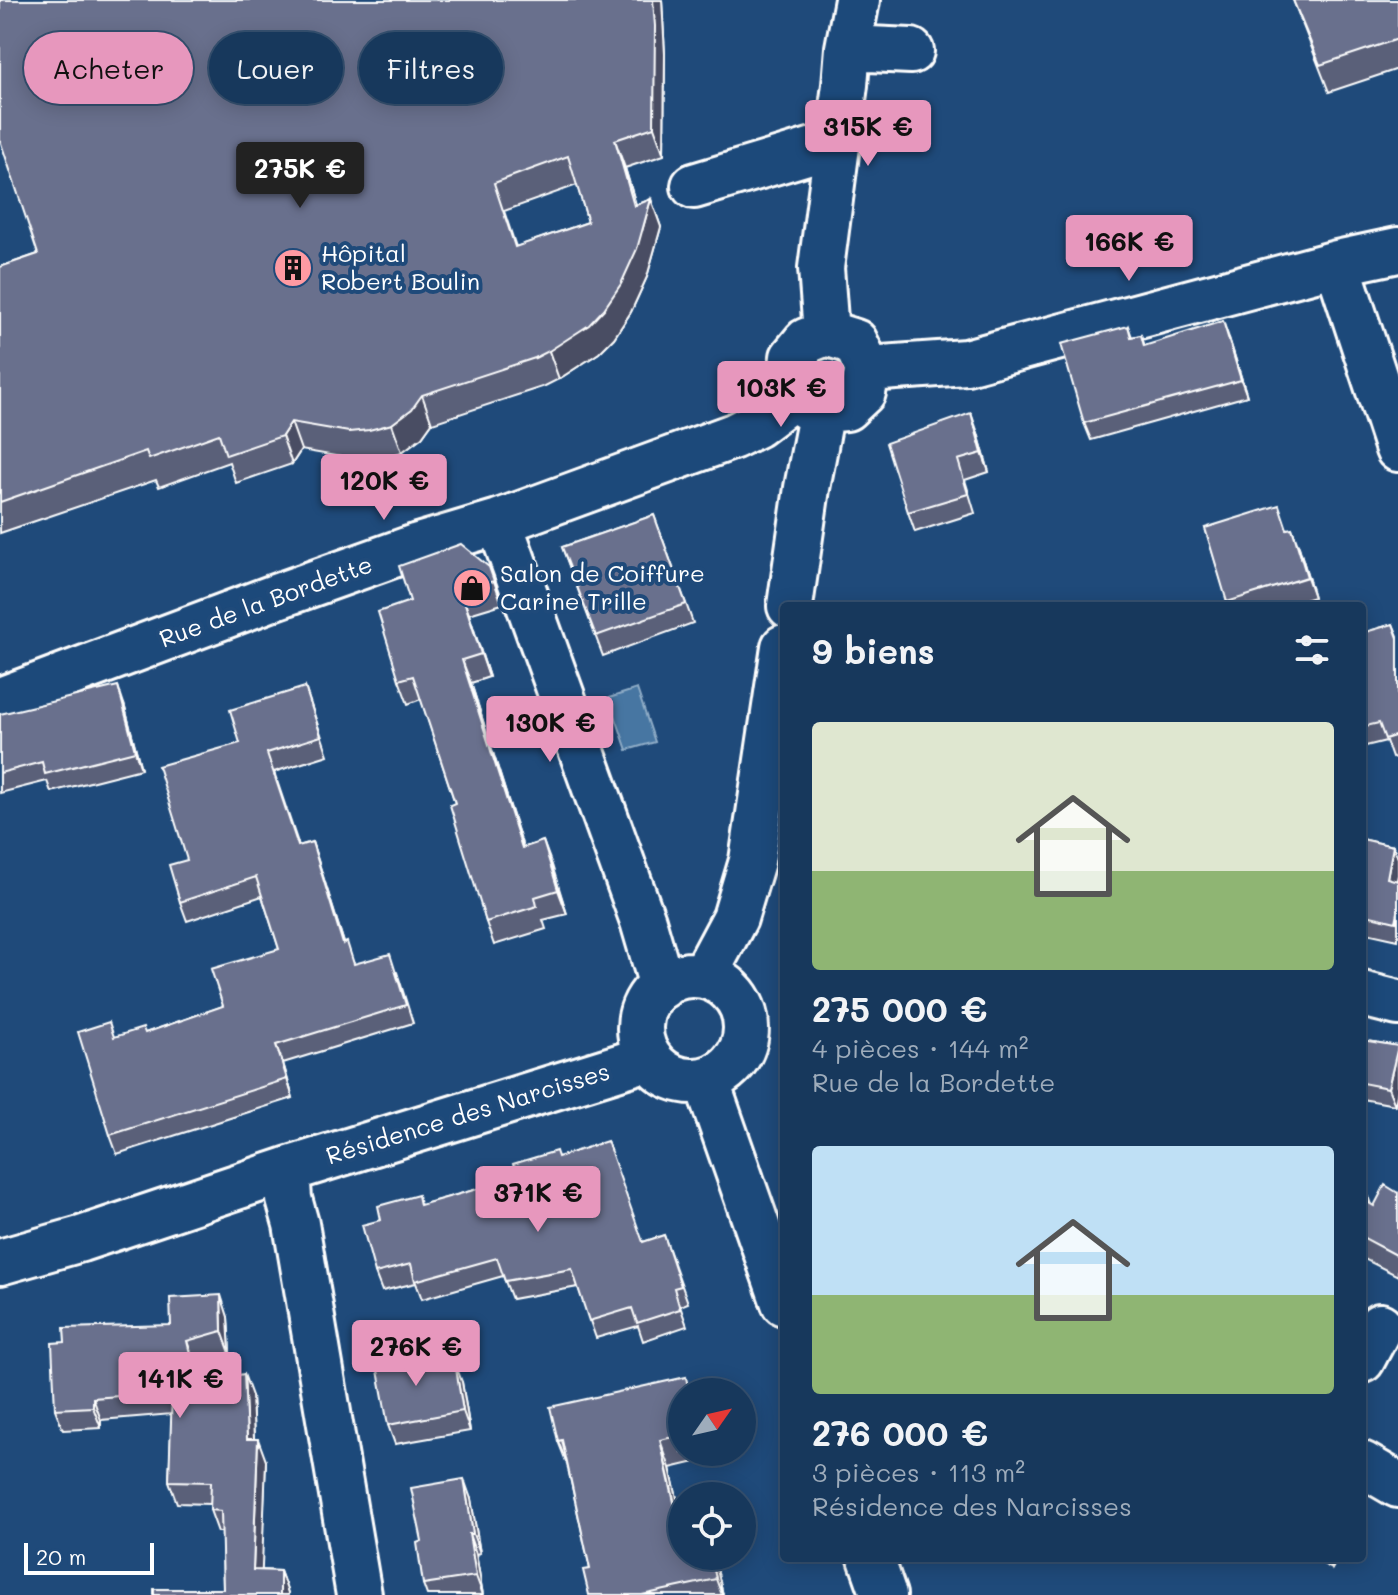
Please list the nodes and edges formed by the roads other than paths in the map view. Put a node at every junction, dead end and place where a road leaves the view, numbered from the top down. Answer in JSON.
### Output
{"nodes":[{"id":1,"x":857,"y":0,"type":"edge"},
{"id":2,"x":848,"y":48,"type":"junction"},
{"id":3,"x":911,"y":51,"type":"dead end"},
{"id":4,"x":837,"y":143,"type":"junction"},
{"id":5,"x":694,"y":186,"type":"dead end"},
{"id":6,"x":1398,"y":250,"type":"edge"},
{"id":7,"x":1337,"y":263,"type":"junction"},
{"id":8,"x":826,"y":333,"type":"junction"},
{"id":9,"x":868,"y":369,"type":"junction"},
{"id":10,"x":809,"y":403,"type":"junction"},
{"id":11,"x":1398,"y":449,"type":"edge"},
{"id":12,"x":499,"y":522,"type":"junction"},
{"id":13,"x":791,"y":602,"type":"edge"},
{"id":14,"x":780,"y":674,"type":"edge"},
{"id":15,"x":0,"y":700,"type":"edge"},
{"id":16,"x":704,"y":976,"type":"junction"},
{"id":17,"x":662,"y":986,"type":"junction"},
{"id":18,"x":1366,"y":995,"type":"edge"},
{"id":19,"x":1398,"y":1003,"type":"edge"},
{"id":20,"x":648,"y":1058,"type":"junction"},
{"id":21,"x":706,"y":1080,"type":"junction"},
{"id":22,"x":287,"y":1170,"type":"junction"},
{"id":23,"x":0,"y":1262,"type":"edge"},
{"id":24,"x":780,"y":1292,"type":"edge"},
{"id":25,"x":1366,"y":1466,"type":"edge"},
{"id":26,"x":1398,"y":1485,"type":"edge"},
{"id":27,"x":872,"y":1562,"type":"edge"},
{"id":28,"x":359,"y":1595,"type":"edge"},
{"id":29,"x":884,"y":1595,"type":"edge"}],
"edges":[{"from":1,"to":2,"type":"street"},
{"from":2,"to":3,"type":"street"},
{"from":2,"to":4,"type":"street"},
{"from":4,"to":5,"type":"street"},
{"from":4,"to":8,"type":"street"},
{"from":6,"to":7,"type":"street"},
{"from":7,"to":9,"type":"street"},
{"from":7,"to":11,"type":"street"},
{"from":8,"to":9,"type":"street"},
{"from":8,"to":10,"type":"street"},
{"from":9,"to":10,"type":"street","name":"Rue de la Bordette"},
{"from":10,"to":12,"type":"street","name":"Rue de la Bordette"},
{"from":10,"to":13,"type":"street"},
{"from":12,"to":15,"type":"street","name":"Rue de la Bordette"},
{"from":12,"to":17,"type":"street"},
{"from":14,"to":16,"type":"street"},
{"from":16,"to":17,"type":"street"},
{"from":16,"to":21,"type":"street"},
{"from":17,"to":20,"type":"street"},
{"from":18,"to":19,"type":"street"},
{"from":20,"to":21,"type":"street"},
{"from":20,"to":22,"type":"street","name":"Résidence des Narcisses"},
{"from":21,"to":24,"type":"street"},
{"from":22,"to":23,"type":"street","name":"Résidence des Narcisses"},
{"from":22,"to":28,"type":"street"},
{"from":25,"to":26,"type":"street"},
{"from":27,"to":29,"type":"street"}]}
